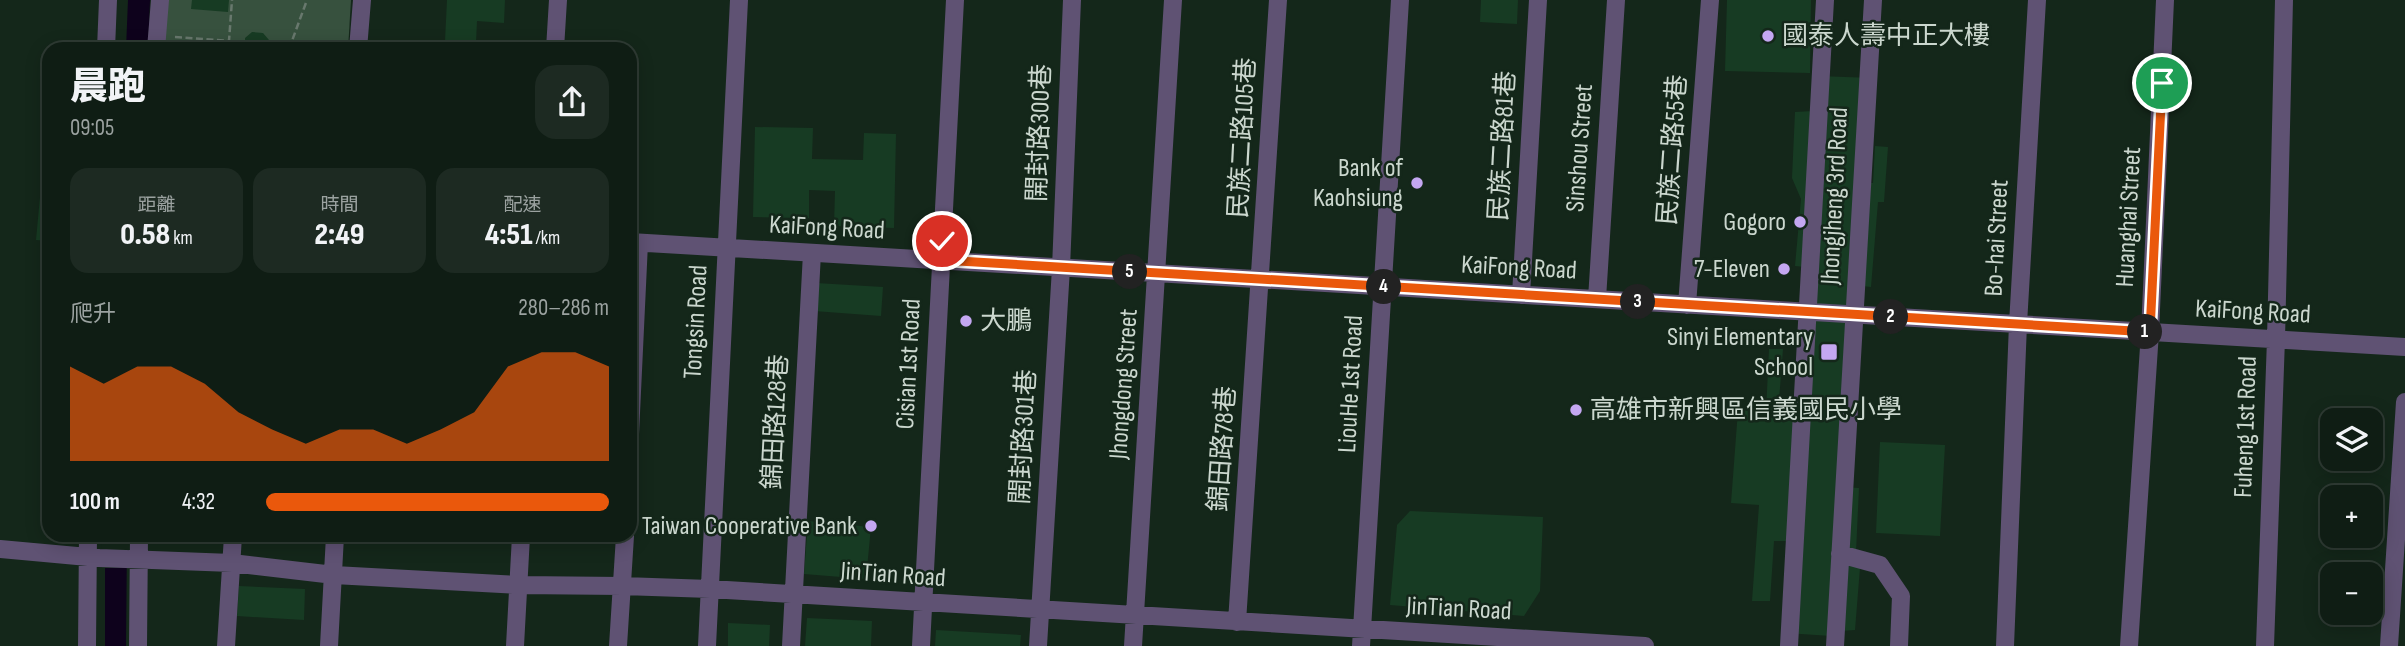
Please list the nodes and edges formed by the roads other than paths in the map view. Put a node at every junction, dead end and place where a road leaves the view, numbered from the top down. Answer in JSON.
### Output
{"nodes":[{"id":1,"x":108,"y":0,"type":"edge"},
{"id":2,"x":160,"y":0,"type":"edge"},
{"id":3,"x":362,"y":0,"type":"edge"},
{"id":4,"x":558,"y":0,"type":"edge"},
{"id":5,"x":739,"y":0,"type":"edge"},
{"id":6,"x":955,"y":0,"type":"edge"},
{"id":7,"x":1072,"y":0,"type":"edge"},
{"id":8,"x":1172,"y":0,"type":"edge"},
{"id":9,"x":1278,"y":0,"type":"edge"},
{"id":10,"x":1400,"y":0,"type":"edge"},
{"id":11,"x":1538,"y":0,"type":"edge"},
{"id":12,"x":1616,"y":0,"type":"edge"},
{"id":13,"x":1710,"y":0,"type":"edge"},
{"id":14,"x":1825,"y":0,"type":"edge"},
{"id":15,"x":1873,"y":0,"type":"edge"},
{"id":16,"x":2037,"y":0,"type":"edge"},
{"id":17,"x":2165,"y":0,"type":"edge"},
{"id":18,"x":2284,"y":0,"type":"edge"},
{"id":19,"x":106,"y":42,"type":"edge"},
{"id":20,"x":157,"y":42,"type":"edge"},
{"id":21,"x":359,"y":42,"type":"edge"},
{"id":22,"x":555,"y":42,"type":"edge"},
{"id":23,"x":637,"y":242,"type":"edge"},
{"id":24,"x":726,"y":248,"type":"junction"},
{"id":25,"x":812,"y":253,"type":"junction"},
{"id":26,"x":941,"y":260,"type":"junction"},
{"id":27,"x":1060,"y":268,"type":"junction"},
{"id":28,"x":1157,"y":273,"type":"junction"},
{"id":29,"x":1261,"y":279,"type":"junction"},
{"id":30,"x":1383,"y":287,"type":"junction"},
{"id":31,"x":1521,"y":295,"type":"junction"},
{"id":32,"x":1597,"y":299,"type":"junction"},
{"id":33,"x":1687,"y":305,"type":"junction"},
{"id":34,"x":1808,"y":312,"type":"junction"},
{"id":35,"x":1854,"y":314,"type":"junction"},
{"id":36,"x":2018,"y":324,"type":"junction"},
{"id":37,"x":2150,"y":332,"type":"junction"},
{"id":38,"x":2276,"y":339,"type":"junction"},
{"id":39,"x":2405,"y":347,"type":"edge"},
{"id":40,"x":2405,"y":402,"type":"edge"},
{"id":41,"x":90,"y":542,"type":"edge"},
{"id":42,"x":138,"y":542,"type":"edge"},
{"id":43,"x":233,"y":542,"type":"edge"},
{"id":44,"x":335,"y":542,"type":"edge"},
{"id":45,"x":522,"y":542,"type":"edge"},
{"id":46,"x":625,"y":542,"type":"edge"},
{"id":47,"x":0,"y":549,"type":"edge"},
{"id":48,"x":1840,"y":554,"type":"junction"},
{"id":49,"x":94,"y":558,"type":"junction"},
{"id":50,"x":133,"y":560,"type":"junction"},
{"id":51,"x":232,"y":563,"type":"junction"},
{"id":52,"x":334,"y":575,"type":"junction"},
{"id":53,"x":518,"y":585,"type":"junction"},
{"id":54,"x":622,"y":586,"type":"junction"},
{"id":55,"x":710,"y":589,"type":"junction"},
{"id":56,"x":793,"y":594,"type":"junction"},
{"id":57,"x":923,"y":604,"type":"junction"},
{"id":58,"x":1041,"y":610,"type":"junction"},
{"id":59,"x":1135,"y":616,"type":"junction"},
{"id":60,"x":1237,"y":622,"type":"junction"},
{"id":61,"x":1362,"y":638,"type":"edge"},
{"id":62,"x":1506,"y":642,"type":"edge"},
{"id":63,"x":87,"y":646,"type":"edge"},
{"id":64,"x":138,"y":646,"type":"edge"},
{"id":65,"x":226,"y":646,"type":"edge"},
{"id":66,"x":329,"y":646,"type":"edge"},
{"id":67,"x":515,"y":646,"type":"edge"},
{"id":68,"x":618,"y":646,"type":"edge"},
{"id":69,"x":707,"y":646,"type":"edge"},
{"id":70,"x":791,"y":646,"type":"edge"},
{"id":71,"x":921,"y":646,"type":"edge"},
{"id":72,"x":1038,"y":646,"type":"edge"},
{"id":73,"x":1133,"y":646,"type":"edge"},
{"id":74,"x":1639,"y":646,"type":"edge"},
{"id":75,"x":1645,"y":646,"type":"edge"},
{"id":76,"x":1789,"y":646,"type":"edge"},
{"id":77,"x":1835,"y":646,"type":"edge"},
{"id":78,"x":1899,"y":646,"type":"edge"},
{"id":79,"x":2005,"y":646,"type":"edge"},
{"id":80,"x":2129,"y":646,"type":"edge"},
{"id":81,"x":2265,"y":646,"type":"edge"},
{"id":82,"x":2389,"y":646,"type":"edge"}],
"edges":[{"from":1,"to":19,"type":"street"},
{"from":2,"to":20,"type":"street"},
{"from":3,"to":21,"type":"street"},
{"from":4,"to":22,"type":"street"},
{"from":5,"to":24,"type":"street","name":"Tongsin Road"},
{"from":6,"to":26,"type":"street","name":"Cisian 1st Road"},
{"from":7,"to":27,"type":"street","name":"開封路300巷"},
{"from":8,"to":28,"type":"street","name":"Jhongdong Street"},
{"from":9,"to":29,"type":"street","name":"民族二路105巷"},
{"from":10,"to":30,"type":"street","name":"LiouHe 1st Road"},
{"from":11,"to":31,"type":"street","name":"民族二路81巷"},
{"from":12,"to":32,"type":"street","name":"Sinshou Street"},
{"from":13,"to":33,"type":"street","name":"民族二路55巷"},
{"from":14,"to":34,"type":"street","name":"Jhongjheng 3rd Road"},
{"from":15,"to":35,"type":"street","name":"Jhongjheng 3rd Road"},
{"from":16,"to":36,"type":"street","name":"Bo-hai Street"},
{"from":17,"to":37,"type":"street","name":"Huanghai Street"},
{"from":18,"to":38,"type":"street","name":"Fuheng 1st Road"},
{"from":23,"to":24,"type":"street","name":"KaiFong Road"},
{"from":24,"to":25,"type":"street","name":"KaiFong Road"},
{"from":24,"to":55,"type":"street","name":"Tongsin Road"},
{"from":25,"to":26,"type":"street","name":"KaiFong Road"},
{"from":25,"to":56,"type":"street","name":"錦田路128巷"},
{"from":26,"to":27,"type":"street","name":"KaiFong Road"},
{"from":26,"to":57,"type":"street","name":"Cisian 1st Road"},
{"from":27,"to":28,"type":"street","name":"KaiFong Road"},
{"from":27,"to":58,"type":"street","name":"開封路301巷"},
{"from":28,"to":29,"type":"street","name":"KaiFong Road"},
{"from":28,"to":59,"type":"street","name":"Jhongdong Street"},
{"from":29,"to":30,"type":"street","name":"KaiFong Road"},
{"from":29,"to":60,"type":"street","name":"錦田路78巷"},
{"from":30,"to":31,"type":"street","name":"KaiFong Road"},
{"from":30,"to":61,"type":"street","name":"LiouHe 1st Road"},
{"from":31,"to":32,"type":"street","name":"KaiFong Road"},
{"from":32,"to":33,"type":"street","name":"KaiFong Road"},
{"from":33,"to":34,"type":"street","name":"KaiFong Road"},
{"from":34,"to":35,"type":"street","name":"KaiFong Road"},
{"from":34,"to":76,"type":"street","name":"Jhongjheng 3rd Road"},
{"from":35,"to":36,"type":"street","name":"KaiFong Road"},
{"from":35,"to":48,"type":"street","name":"Jhongjheng 3rd Road"},
{"from":36,"to":37,"type":"street","name":"KaiFong Road"},
{"from":36,"to":79,"type":"street","name":"Bo-hai Street"},
{"from":37,"to":38,"type":"street","name":"KaiFong Road"},
{"from":37,"to":80,"type":"street","name":"Huanghai Street"},
{"from":38,"to":39,"type":"street","name":"KaiFong Road"},
{"from":38,"to":81,"type":"street","name":"Fuheng 1st Road"},
{"from":40,"to":82,"type":"street"},
{"from":41,"to":49,"type":"street"},
{"from":42,"to":50,"type":"street"},
{"from":43,"to":51,"type":"street"},
{"from":44,"to":52,"type":"street"},
{"from":45,"to":53,"type":"street"},
{"from":46,"to":54,"type":"street"},
{"from":47,"to":49,"type":"street"},
{"from":48,"to":77,"type":"street","name":"Jhongjheng 3rd Road"},
{"from":48,"to":78,"type":"street"},
{"from":49,"to":50,"type":"street","name":"JinTian Road"},
{"from":49,"to":63,"type":"street"},
{"from":50,"to":51,"type":"street","name":"JinTian Road"},
{"from":50,"to":64,"type":"street"},
{"from":51,"to":52,"type":"street","name":"JinTian Road"},
{"from":51,"to":65,"type":"street"},
{"from":52,"to":53,"type":"street","name":"JinTian Road"},
{"from":52,"to":66,"type":"street"},
{"from":53,"to":54,"type":"street","name":"JinTian Road"},
{"from":53,"to":67,"type":"street"},
{"from":54,"to":55,"type":"street","name":"JinTian Road"},
{"from":54,"to":68,"type":"street"},
{"from":55,"to":56,"type":"street","name":"JinTian Road"},
{"from":55,"to":69,"type":"street","name":"Tongsin Road"},
{"from":56,"to":57,"type":"street","name":"JinTian Road"},
{"from":56,"to":70,"type":"street","name":"錦田路128巷"},
{"from":57,"to":58,"type":"street","name":"JinTian Road"},
{"from":57,"to":71,"type":"street","name":"Cisian 1st Road"},
{"from":58,"to":59,"type":"street","name":"JinTian Road"},
{"from":58,"to":72,"type":"street","name":"開封路301巷"},
{"from":59,"to":60,"type":"street","name":"JinTian Road"},
{"from":59,"to":73,"type":"street","name":"Jhongdong Street"},
{"from":60,"to":61,"type":"street","name":"JinTian Road"},
{"from":61,"to":62,"type":"street","name":"JinTian Road"},
{"from":62,"to":74,"type":"street","name":"JinTian Road"},
{"from":74,"to":75,"type":"street","name":"JinTian Road"}]}
